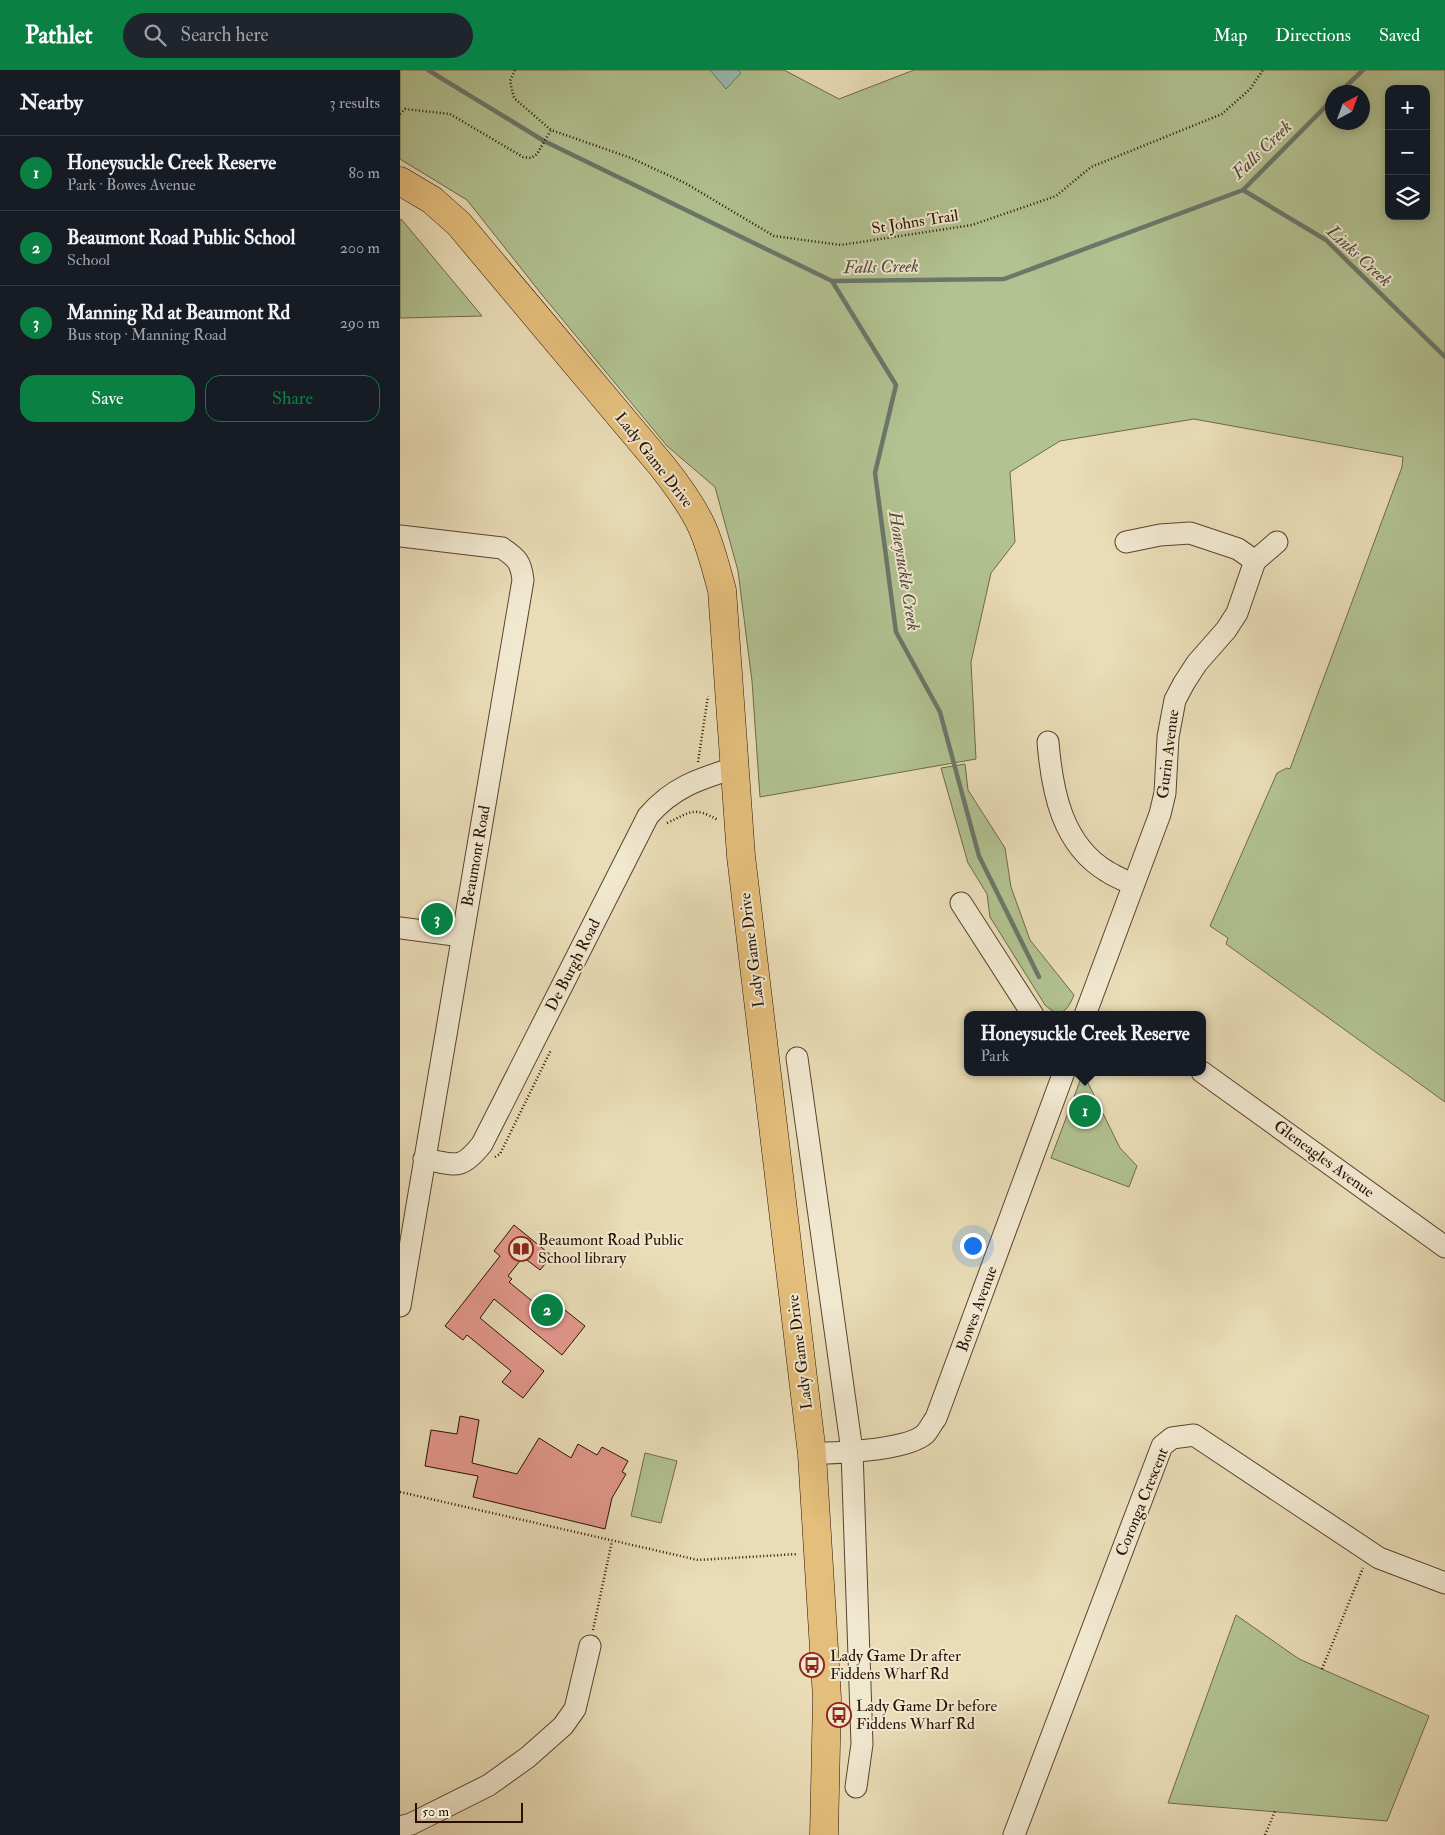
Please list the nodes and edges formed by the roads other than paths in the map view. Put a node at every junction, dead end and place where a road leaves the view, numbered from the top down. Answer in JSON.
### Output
{"nodes":[{"id":1,"x":400,"y":181,"type":"edge"},
{"id":2,"x":400,"y":536,"type":"edge"},
{"id":3,"x":1126,"y":542,"type":"dead end"},
{"id":4,"x":1276,"y":542,"type":"dead end"},
{"id":5,"x":1255,"y":561,"type":"junction"},
{"id":6,"x":1048,"y":742,"type":"dead end"},
{"id":7,"x":723,"y":772,"type":"junction"},
{"id":8,"x":1132,"y":884,"type":"junction"},
{"id":9,"x":961,"y":903,"type":"dead end"},
{"id":10,"x":400,"y":928,"type":"edge"},
{"id":11,"x":462,"y":936,"type":"junction"},
{"id":12,"x":1030,"y":1011,"type":"edge"},
{"id":13,"x":1086,"y":1011,"type":"edge"},
{"id":14,"x":798,"y":1058,"type":"dead end"},
{"id":15,"x":1206,"y":1075,"type":"edge"},
{"id":16,"x":1063,"y":1076,"type":"edge"},
{"id":17,"x":424,"y":1159,"type":"junction"},
{"id":18,"x":1445,"y":1247,"type":"edge"},
{"id":19,"x":401,"y":1293,"type":"edge"},
{"id":20,"x":852,"y":1451,"type":"junction"},
{"id":21,"x":812,"y":1454,"type":"junction"},
{"id":22,"x":1445,"y":1583,"type":"edge"},
{"id":23,"x":590,"y":1646,"type":"road end"},
{"id":24,"x":856,"y":1787,"type":"dead end"},
{"id":25,"x":400,"y":1827,"type":"edge"},
{"id":26,"x":824,"y":1835,"type":"edge"},
{"id":27,"x":1014,"y":1835,"type":"edge"}],
"edges":[{"from":1,"to":7,"type":"main road","name":"Lady Game Drive"},
{"from":2,"to":11,"type":"street","name":"Beaumont Road"},
{"from":3,"to":5,"type":"street"},
{"from":4,"to":5,"type":"street","name":"Gurin Avenue"},
{"from":5,"to":8,"type":"street","name":"Gurin Avenue"},
{"from":6,"to":8,"type":"street"},
{"from":7,"to":17,"type":"street","name":"De Burgh Road"},
{"from":7,"to":21,"type":"main road","name":"Lady Game Drive"},
{"from":8,"to":13,"type":"street","name":"Gurin Avenue"},
{"from":9,"to":12,"type":"street"},
{"from":10,"to":11,"type":"street"},
{"from":11,"to":17,"type":"street","name":"Beaumont Road"},
{"from":14,"to":20,"type":"street"},
{"from":15,"to":18,"type":"street","name":"Gleneagles Avenue"},
{"from":16,"to":20,"type":"street","name":"Bowes Avenue"},
{"from":17,"to":19,"type":"street","name":"Beaumont Road"},
{"from":20,"to":21,"type":"street","name":"Bowes Avenue"},
{"from":20,"to":24,"type":"street"},
{"from":21,"to":26,"type":"main road","name":"Lady Game Drive"},
{"from":22,"to":27,"type":"street","name":"Coronga Crescent"},
{"from":23,"to":25,"type":"street"}]}
